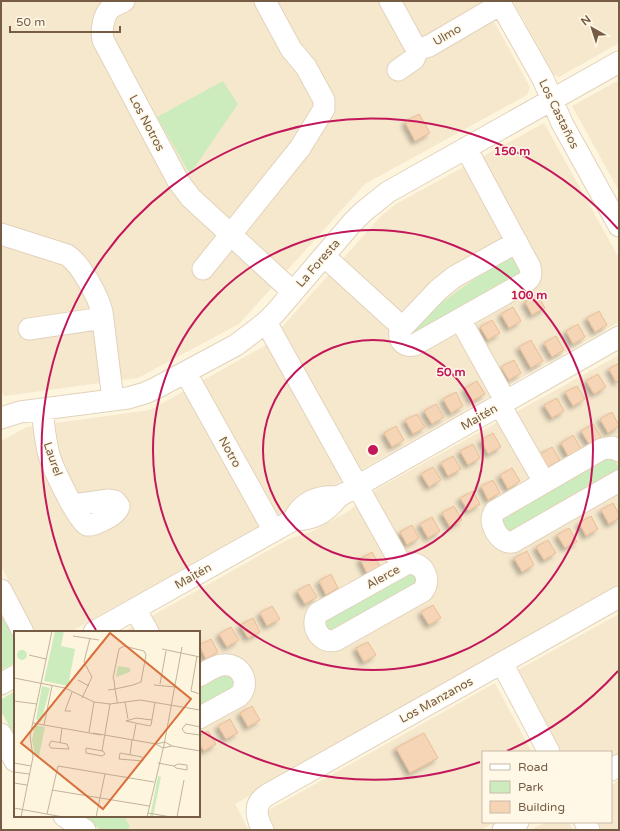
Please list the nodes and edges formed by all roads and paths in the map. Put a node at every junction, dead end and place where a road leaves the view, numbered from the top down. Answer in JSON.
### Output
{"nodes":[{"id":1,"x":124,"y":1,"type":"edge"},
{"id":2,"x":265,"y":1,"type":"edge"},
{"id":3,"x":390,"y":1,"type":"edge"},
{"id":4,"x":500,"y":2,"type":"edge"},
{"id":5,"x":419,"y":47,"type":"junction"},
{"id":6,"x":619,"y":62,"type":"edge"},
{"id":7,"x":398,"y":70,"type":"dead end"},
{"id":8,"x":552,"y":100,"type":"junction"},
{"id":9,"x":466,"y":148,"type":"junction"},
{"id":10,"x":619,"y":226,"type":"edge"},
{"id":11,"x":1,"y":234,"type":"edge"},
{"id":12,"x":231,"y":235,"type":"junction"},
{"id":13,"x":517,"y":242,"type":"junction"},
{"id":14,"x":324,"y":256,"type":"junction"},
{"id":15,"x":203,"y":270,"type":"dead end"},
{"id":16,"x":293,"y":292,"type":"junction"},
{"id":17,"x":103,"y":318,"type":"junction"},
{"id":18,"x":460,"y":319,"type":"junction"},
{"id":19,"x":266,"y":322,"type":"junction"},
{"id":20,"x":402,"y":327,"type":"junction"},
{"id":21,"x":29,"y":329,"type":"dead end"},
{"id":22,"x":619,"y":337,"type":"edge"},
{"id":23,"x":186,"y":373,"type":"junction"},
{"id":24,"x":113,"y":400,"type":"junction"},
{"id":25,"x":503,"y":403,"type":"junction"},
{"id":26,"x":42,"y":410,"type":"junction"},
{"id":27,"x":1,"y":418,"type":"edge"},
{"id":28,"x":619,"y":451,"type":"edge"},
{"id":29,"x":619,"y":481,"type":"edge"},
{"id":30,"x":544,"y":482,"type":"junction"},
{"id":31,"x":358,"y":486,"type":"junction"},
{"id":32,"x":73,"y":505,"type":"dead end"},
{"id":33,"x":274,"y":531,"type":"junction"},
{"id":34,"x":402,"y":566,"type":"junction"},
{"id":35,"x":1,"y":590,"type":"edge"},
{"id":36,"x":619,"y":597,"type":"edge"},
{"id":37,"x":135,"y":609,"type":"junction"},
{"id":38,"x":22,"y":631,"type":"edge"},
{"id":39,"x":96,"y":631,"type":"edge"},
{"id":40,"x":147,"y":631,"type":"edge"},
{"id":41,"x":502,"y":663,"type":"junction"},
{"id":42,"x":200,"y":675,"type":"edge"},
{"id":43,"x":14,"y":677,"type":"edge"},
{"id":44,"x":1,"y":684,"type":"edge"},
{"id":45,"x":200,"y":717,"type":"edge"},
{"id":46,"x":1,"y":734,"type":"edge"},
{"id":47,"x":548,"y":751,"type":"edge"},
{"id":48,"x":14,"y":759,"type":"edge"},
{"id":49,"x":66,"y":817,"type":"edge"},
{"id":50,"x":516,"y":823,"type":"edge"},
{"id":51,"x":85,"y":830,"type":"edge"},
{"id":52,"x":263,"y":830,"type":"edge"},
{"id":53,"x":503,"y":830,"type":"edge"}],
"edges":[{"from":1,"to":12,"type":"street","name":"Los Notros"},
{"from":2,"to":12,"type":"street"},
{"from":3,"to":5,"type":"street","name":"Ulmo"},
{"from":4,"to":5,"type":"street","name":"Ulmo"},
{"from":4,"to":8,"type":"street","name":"Los Castaños"},
{"from":5,"to":7,"type":"street"},
{"from":6,"to":8,"type":"street","name":"La Foresta"},
{"from":8,"to":9,"type":"street","name":"La Foresta"},
{"from":8,"to":10,"type":"street","name":"Los Castaños"},
{"from":9,"to":13,"type":"street"},
{"from":9,"to":14,"type":"street","name":"La Foresta"},
{"from":11,"to":17,"type":"street"},
{"from":12,"to":15,"type":"street"},
{"from":12,"to":16,"type":"street","name":"Los Notros"},
{"from":13,"to":18,"type":"street"},
{"from":13,"to":20,"type":"street"},
{"from":14,"to":16,"type":"street","name":"La Foresta"},
{"from":14,"to":20,"type":"street"},
{"from":16,"to":19,"type":"street","name":"La Foresta"},
{"from":17,"to":21,"type":"street"},
{"from":17,"to":24,"type":"street"},
{"from":18,"to":20,"type":"street"},
{"from":18,"to":25,"type":"street"},
{"from":19,"to":23,"type":"street","name":"La Foresta"},
{"from":19,"to":31,"type":"street"},
{"from":22,"to":25,"type":"street","name":"Maitén"},
{"from":23,"to":24,"type":"street","name":"La Foresta"},
{"from":23,"to":33,"type":"street","name":"Notro"},
{"from":24,"to":26,"type":"street","name":"La Foresta"},
{"from":25,"to":30,"type":"street"},
{"from":25,"to":31,"type":"street","name":"Maitén"},
{"from":26,"to":27,"type":"street","name":"La Foresta"},
{"from":26,"to":32,"type":"street","name":"Laurel"},
{"from":28,"to":30,"type":"street"},
{"from":29,"to":30,"type":"street"},
{"from":31,"to":33,"type":"street","name":"Maitén"},
{"from":31,"to":34,"type":"street"},
{"from":33,"to":37,"type":"street","name":"Maitén"},
{"from":34,"to":34,"type":"street","name":"Alerce"},
{"from":35,"to":38,"type":"street"},
{"from":36,"to":41,"type":"street","name":"Los Manzanos"},
{"from":37,"to":39,"type":"street","name":"Maitén"},
{"from":37,"to":40,"type":"street"},
{"from":41,"to":47,"type":"street"},
{"from":41,"to":52,"type":"street","name":"Los Manzanos"},
{"from":42,"to":45,"type":"street"},
{"from":43,"to":44,"type":"street"},
{"from":46,"to":48,"type":"street"},
{"from":49,"to":51,"type":"street"},
{"from":50,"to":53,"type":"street"}]}
